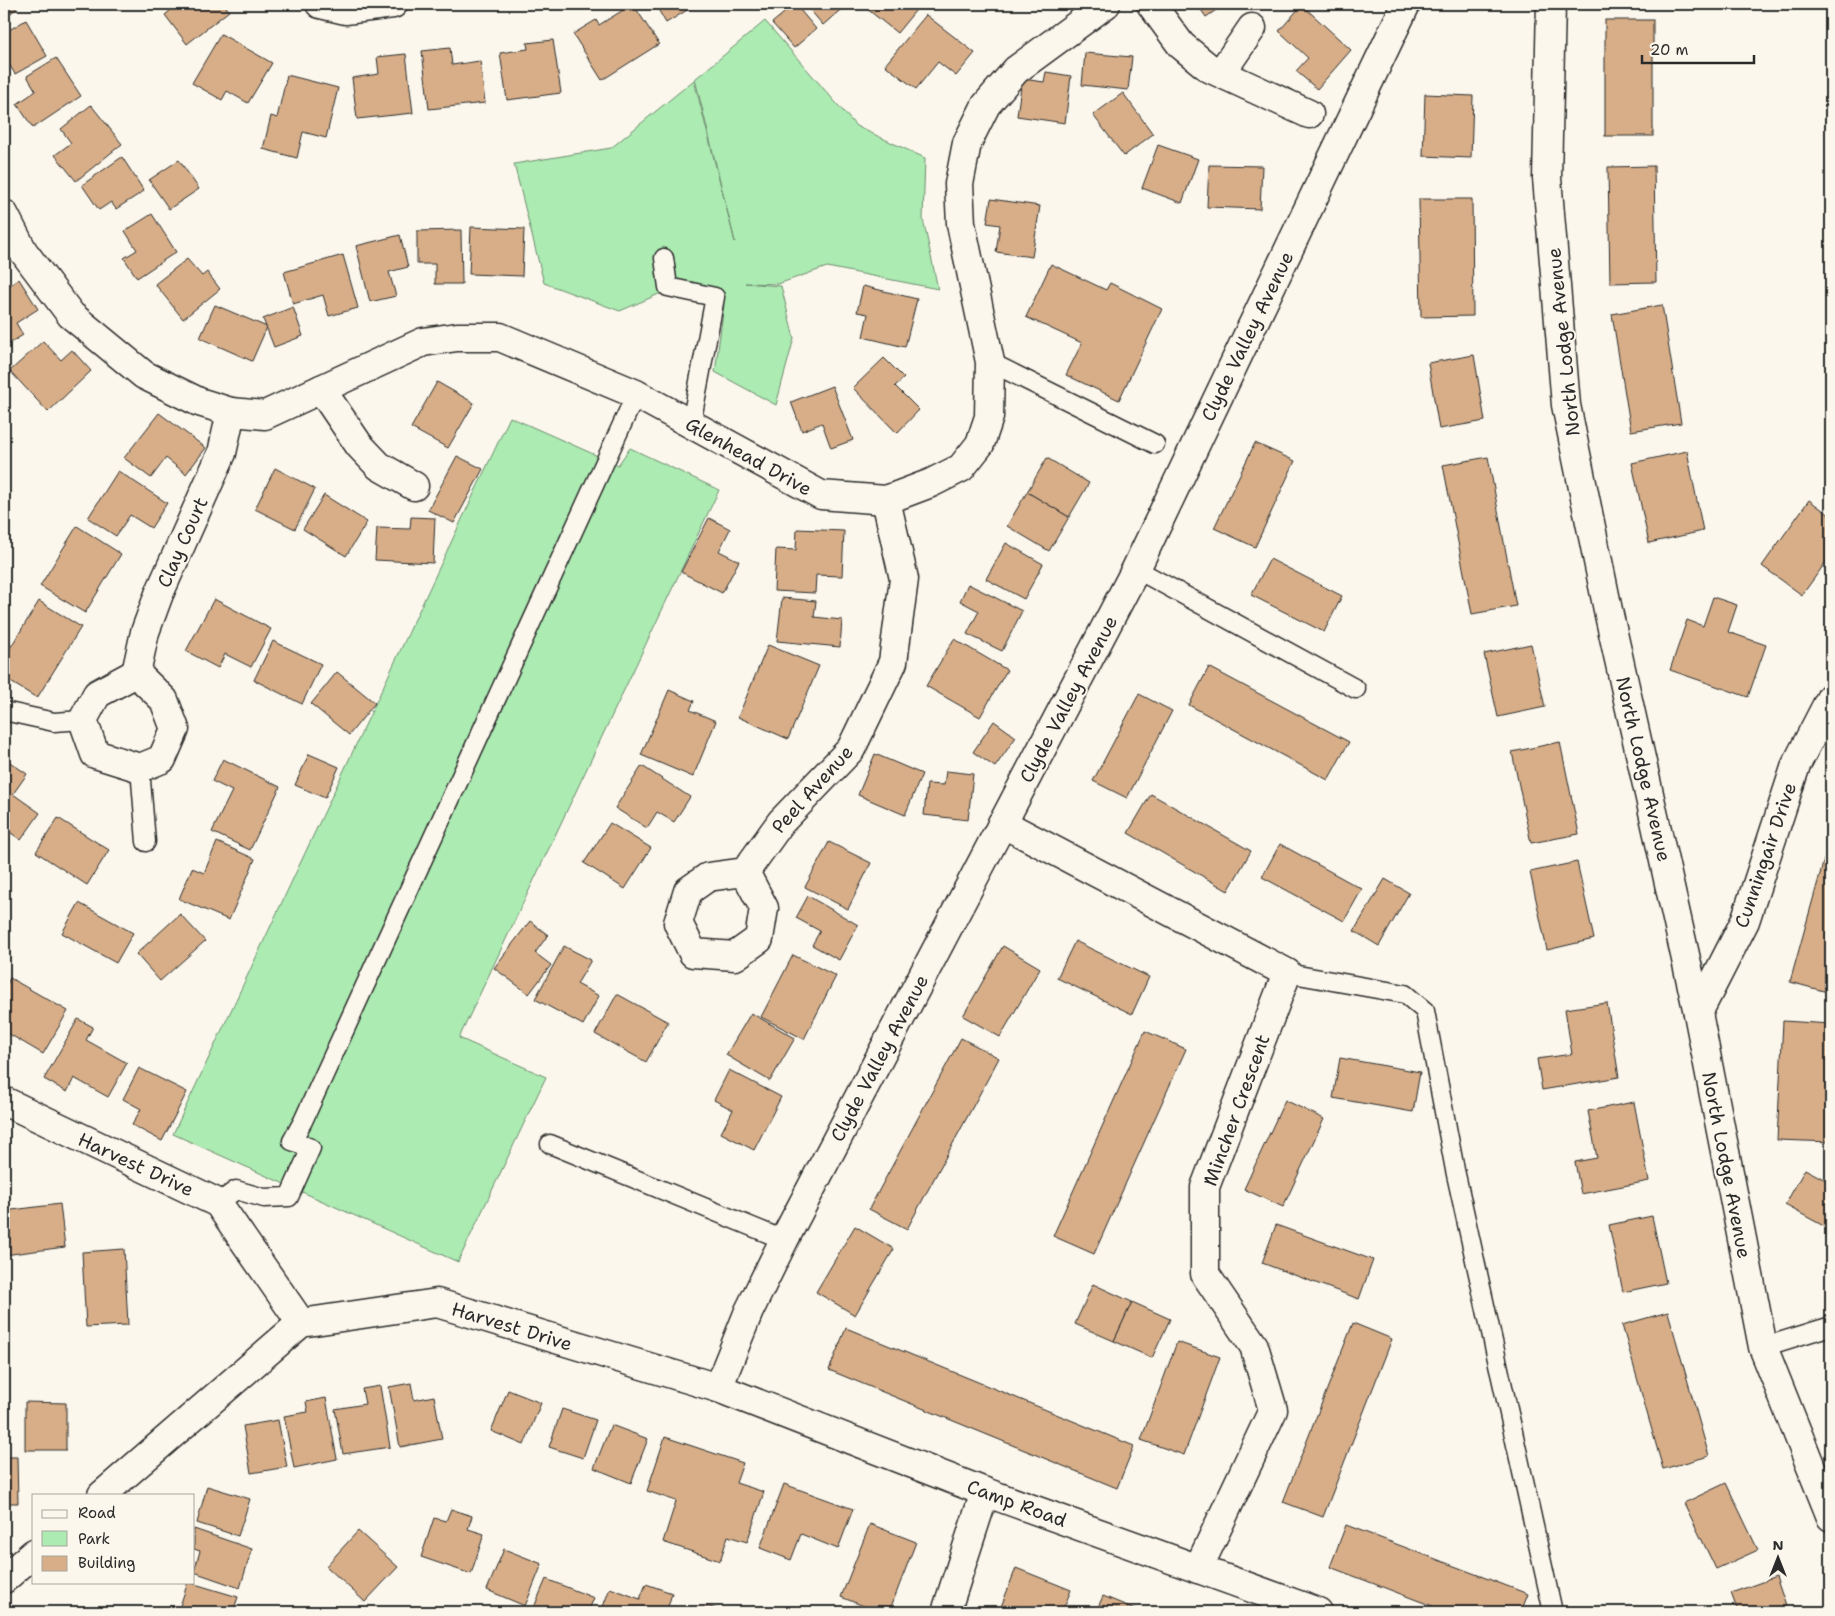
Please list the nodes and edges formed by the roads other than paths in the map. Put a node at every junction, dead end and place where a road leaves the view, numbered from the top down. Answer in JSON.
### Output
{"nodes":[{"id":1,"x":320,"y":4,"type":"edge"},
{"id":2,"x":393,"y":4,"type":"edge"},
{"id":3,"x":1106,"y":4,"type":"edge"},
{"id":4,"x":1151,"y":4,"type":"edge"},
{"id":5,"x":1406,"y":4,"type":"edge"},
{"id":6,"x":1551,"y":4,"type":"edge"},
{"id":7,"x":1252,"y":28,"type":"dead end"},
{"id":8,"x":1221,"y":73,"type":"junction"},
{"id":9,"x":1309,"y":114,"type":"dead end"},
{"id":10,"x":4,"y":214,"type":"edge"},
{"id":11,"x":664,"y":258,"type":"dead end"},
{"id":12,"x":990,"y":362,"type":"junction"},
{"id":13,"x":321,"y":389,"type":"junction"},
{"id":14,"x":636,"y":394,"type":"junction"},
{"id":15,"x":231,"y":412,"type":"junction"},
{"id":16,"x":691,"y":424,"type":"junction"},
{"id":17,"x":1155,"y":444,"type":"dead end"},
{"id":18,"x":414,"y":486,"type":"dead end"},
{"id":19,"x":886,"y":500,"type":"junction"},
{"id":20,"x":1136,"y":569,"type":"junction"},
{"id":21,"x":136,"y":673,"type":"junction"},
{"id":22,"x":1356,"y":689,"type":"dead end"},
{"id":23,"x":1831,"y":697,"type":"edge"},
{"id":24,"x":4,"y":711,"type":"edge"},
{"id":25,"x":83,"y":720,"type":"junction"},
{"id":26,"x":140,"y":768,"type":"junction"},
{"id":27,"x":1002,"y":824,"type":"junction"},
{"id":28,"x":146,"y":842,"type":"dead end"},
{"id":29,"x":745,"y":872,"type":"dead end"},
{"id":30,"x":1287,"y":973,"type":"junction"},
{"id":31,"x":1698,"y":1013,"type":"junction"},
{"id":32,"x":4,"y":1101,"type":"edge"},
{"id":33,"x":550,"y":1144,"type":"dead end"},
{"id":34,"x":218,"y":1203,"type":"junction"},
{"id":35,"x":784,"y":1240,"type":"junction"},
{"id":36,"x":301,"y":1323,"type":"junction"},
{"id":37,"x":1831,"y":1326,"type":"edge"},
{"id":38,"x":1763,"y":1347,"type":"junction"},
{"id":39,"x":718,"y":1388,"type":"junction"},
{"id":40,"x":985,"y":1492,"type":"junction"},
{"id":41,"x":103,"y":1494,"type":"edge"},
{"id":42,"x":1831,"y":1517,"type":"edge"},
{"id":43,"x":32,"y":1555,"type":"edge"},
{"id":44,"x":1198,"y":1569,"type":"junction"},
{"id":45,"x":4,"y":1579,"type":"edge"},
{"id":46,"x":946,"y":1612,"type":"edge"},
{"id":47,"x":1318,"y":1612,"type":"edge"},
{"id":48,"x":1553,"y":1612,"type":"edge"}],
"edges":[{"from":1,"to":2,"type":"street"},
{"from":3,"to":12,"type":"street","name":"Glenhead Drive"},
{"from":4,"to":8,"type":"street"},
{"from":5,"to":20,"type":"street","name":"Clyde Valley Avenue"},
{"from":6,"to":31,"type":"street","name":"North Lodge Avenue"},
{"from":7,"to":8,"type":"street"},
{"from":8,"to":9,"type":"street"},
{"from":10,"to":15,"type":"street","name":"Glenhead Drive"},
{"from":11,"to":16,"type":"lane"},
{"from":12,"to":17,"type":"lane"},
{"from":12,"to":19,"type":"street","name":"Glenhead Drive"},
{"from":13,"to":14,"type":"street","name":"Glenhead Drive"},
{"from":13,"to":15,"type":"street","name":"Glenhead Drive"},
{"from":13,"to":18,"type":"street"},
{"from":14,"to":16,"type":"street","name":"Glenhead Drive"},
{"from":14,"to":34,"type":"lane"},
{"from":15,"to":21,"type":"street","name":"Clay Court"},
{"from":16,"to":19,"type":"street","name":"Glenhead Drive"},
{"from":19,"to":29,"type":"street","name":"Peel Avenue"},
{"from":20,"to":22,"type":"lane"},
{"from":20,"to":27,"type":"street","name":"Clyde Valley Avenue"},
{"from":21,"to":25,"type":"street"},
{"from":21,"to":26,"type":"street"},
{"from":23,"to":31,"type":"street","name":"Cunningair Drive"},
{"from":24,"to":25,"type":"lane"},
{"from":25,"to":26,"type":"street"},
{"from":26,"to":28,"type":"lane"},
{"from":27,"to":30,"type":"street"},
{"from":27,"to":35,"type":"street","name":"Clyde Valley Avenue"},
{"from":30,"to":44,"type":"street","name":"Mincher Crescent"},
{"from":30,"to":48,"type":"lane"},
{"from":31,"to":38,"type":"street","name":"North Lodge Avenue"},
{"from":32,"to":34,"type":"street","name":"Harvest Drive"},
{"from":33,"to":35,"type":"lane"},
{"from":34,"to":36,"type":"street","name":"Harvest Drive"},
{"from":35,"to":39,"type":"street","name":"Clyde Valley Avenue"},
{"from":36,"to":39,"type":"street","name":"Harvest Drive"},
{"from":36,"to":41,"type":"street"},
{"from":37,"to":38,"type":"lane"},
{"from":38,"to":42,"type":"street","name":"North Lodge Avenue"},
{"from":39,"to":40,"type":"street","name":"Camp Road"},
{"from":40,"to":44,"type":"street","name":"Camp Road"},
{"from":40,"to":46,"type":"street"},
{"from":43,"to":45,"type":"street"},
{"from":44,"to":47,"type":"street","name":"Camp Road"}]}
